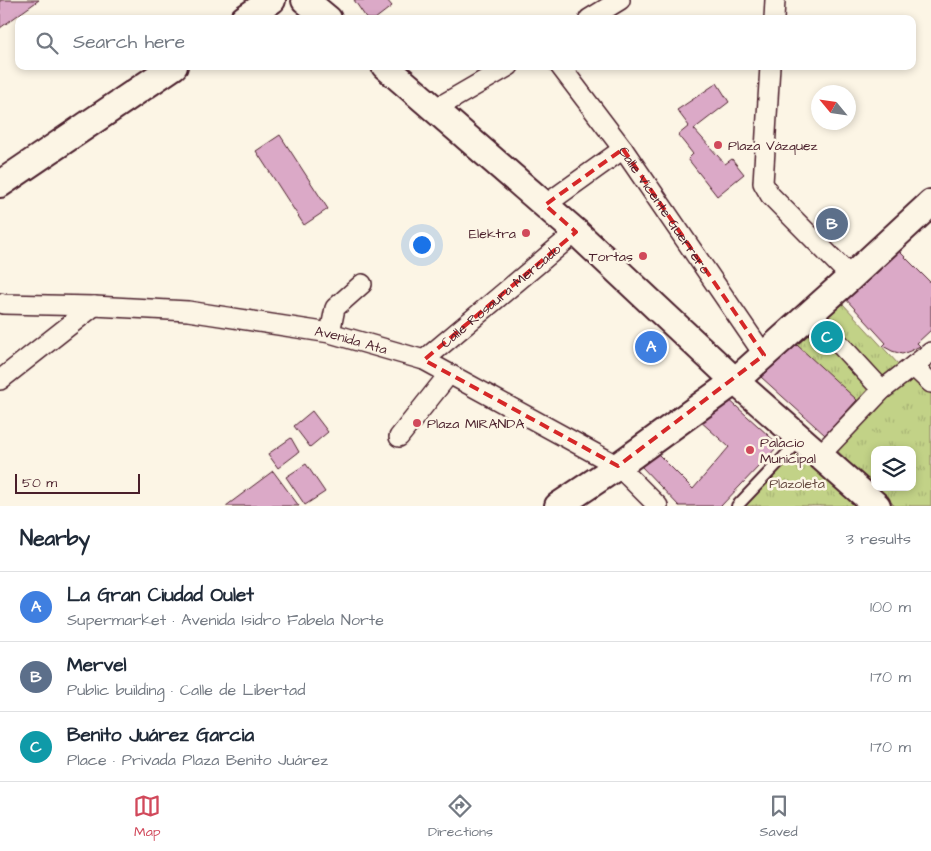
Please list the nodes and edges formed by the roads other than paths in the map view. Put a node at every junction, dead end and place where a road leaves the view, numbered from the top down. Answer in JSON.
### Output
{"nodes":[{"id":1,"x":272,"y":0,"type":"edge"},
{"id":2,"x":305,"y":0,"type":"edge"},
{"id":3,"x":620,"y":0,"type":"edge"},
{"id":4,"x":775,"y":0,"type":"edge"},
{"id":5,"x":250,"y":15,"type":"edge"},
{"id":6,"x":323,"y":15,"type":"edge"},
{"id":7,"x":596,"y":15,"type":"edge"},
{"id":8,"x":774,"y":15,"type":"edge"},
{"id":9,"x":168,"y":70,"type":"edge"},
{"id":10,"x":390,"y":70,"type":"edge"},
{"id":11,"x":502,"y":70,"type":"edge"},
{"id":12,"x":563,"y":70,"type":"edge"},
{"id":13,"x":770,"y":70,"type":"edge"},
{"id":14,"x":435,"y":110,"type":"junction"},
{"id":15,"x":623,"y":149,"type":"junction"},
{"id":16,"x":0,"y":184,"type":"edge"},
{"id":17,"x":931,"y":202,"type":"edge"},
{"id":18,"x":545,"y":205,"type":"junction"},
{"id":19,"x":576,"y":232,"type":"junction"},
{"id":20,"x":851,"y":277,"type":"junction"},
{"id":21,"x":362,"y":284,"type":"dead end"},
{"id":22,"x":0,"y":303,"type":"edge"},
{"id":23,"x":94,"y":306,"type":"junction"},
{"id":24,"x":811,"y":313,"type":"junction"},
{"id":25,"x":330,"y":333,"type":"junction"},
{"id":26,"x":931,"y":352,"type":"edge"},
{"id":27,"x":764,"y":355,"type":"junction"},
{"id":28,"x":424,"y":360,"type":"junction"},
{"id":29,"x":913,"y":366,"type":"junction"},
{"id":30,"x":449,"y":374,"type":"junction"},
{"id":31,"x":0,"y":380,"type":"edge"},
{"id":32,"x":735,"y":381,"type":"junction"},
{"id":33,"x":931,"y":383,"type":"edge"},
{"id":34,"x":882,"y":390,"type":"junction"},
{"id":35,"x":399,"y":437,"type":"dead end"},
{"id":36,"x":810,"y":446,"type":"junction"},
{"id":37,"x":618,"y":466,"type":"junction"},
{"id":38,"x":558,"y":506,"type":"edge"},
{"id":39,"x":658,"y":506,"type":"edge"},
{"id":40,"x":737,"y":506,"type":"edge"},
{"id":41,"x":877,"y":506,"type":"edge"}],
"edges":[{"from":1,"to":5,"type":"street"},
{"from":2,"to":6,"type":"street"},
{"from":3,"to":7,"type":"street"},
{"from":4,"to":8,"type":"street"},
{"from":9,"to":16,"type":"street"},
{"from":10,"to":14,"type":"street"},
{"from":11,"to":14,"type":"street"},
{"from":12,"to":15,"type":"street","name":"Calle Vicente Guerrero"},
{"from":13,"to":20,"type":"street"},
{"from":14,"to":18,"type":"street"},
{"from":15,"to":18,"type":"street"},
{"from":15,"to":27,"type":"street","name":"Calle Vicente Guerrero"},
{"from":17,"to":20,"type":"street"},
{"from":18,"to":19,"type":"street"},
{"from":19,"to":28,"type":"street","name":"Calle Rosaura Mercado"},
{"from":19,"to":32,"type":"street"},
{"from":20,"to":24,"type":"street"},
{"from":21,"to":25,"type":"street"},
{"from":22,"to":23,"type":"street","name":"Avenida Ata"},
{"from":23,"to":25,"type":"street","name":"Avenida Ata"},
{"from":23,"to":31,"type":"street"},
{"from":24,"to":27,"type":"street"},
{"from":24,"to":34,"type":"street"},
{"from":25,"to":28,"type":"street","name":"Avenida Ata"},
{"from":26,"to":29,"type":"street"},
{"from":27,"to":32,"type":"street"},
{"from":28,"to":30,"type":"street","name":"Avenida Ata"},
{"from":29,"to":33,"type":"street"},
{"from":29,"to":34,"type":"street"},
{"from":30,"to":35,"type":"street"},
{"from":30,"to":37,"type":"street","name":"Avenida Ata"},
{"from":32,"to":36,"type":"street"},
{"from":32,"to":37,"type":"street"},
{"from":34,"to":36,"type":"street"},
{"from":36,"to":40,"type":"lane"},
{"from":36,"to":41,"type":"street"},
{"from":37,"to":38,"type":"street"},
{"from":37,"to":39,"type":"street","name":"Avenida Ata"}]}
